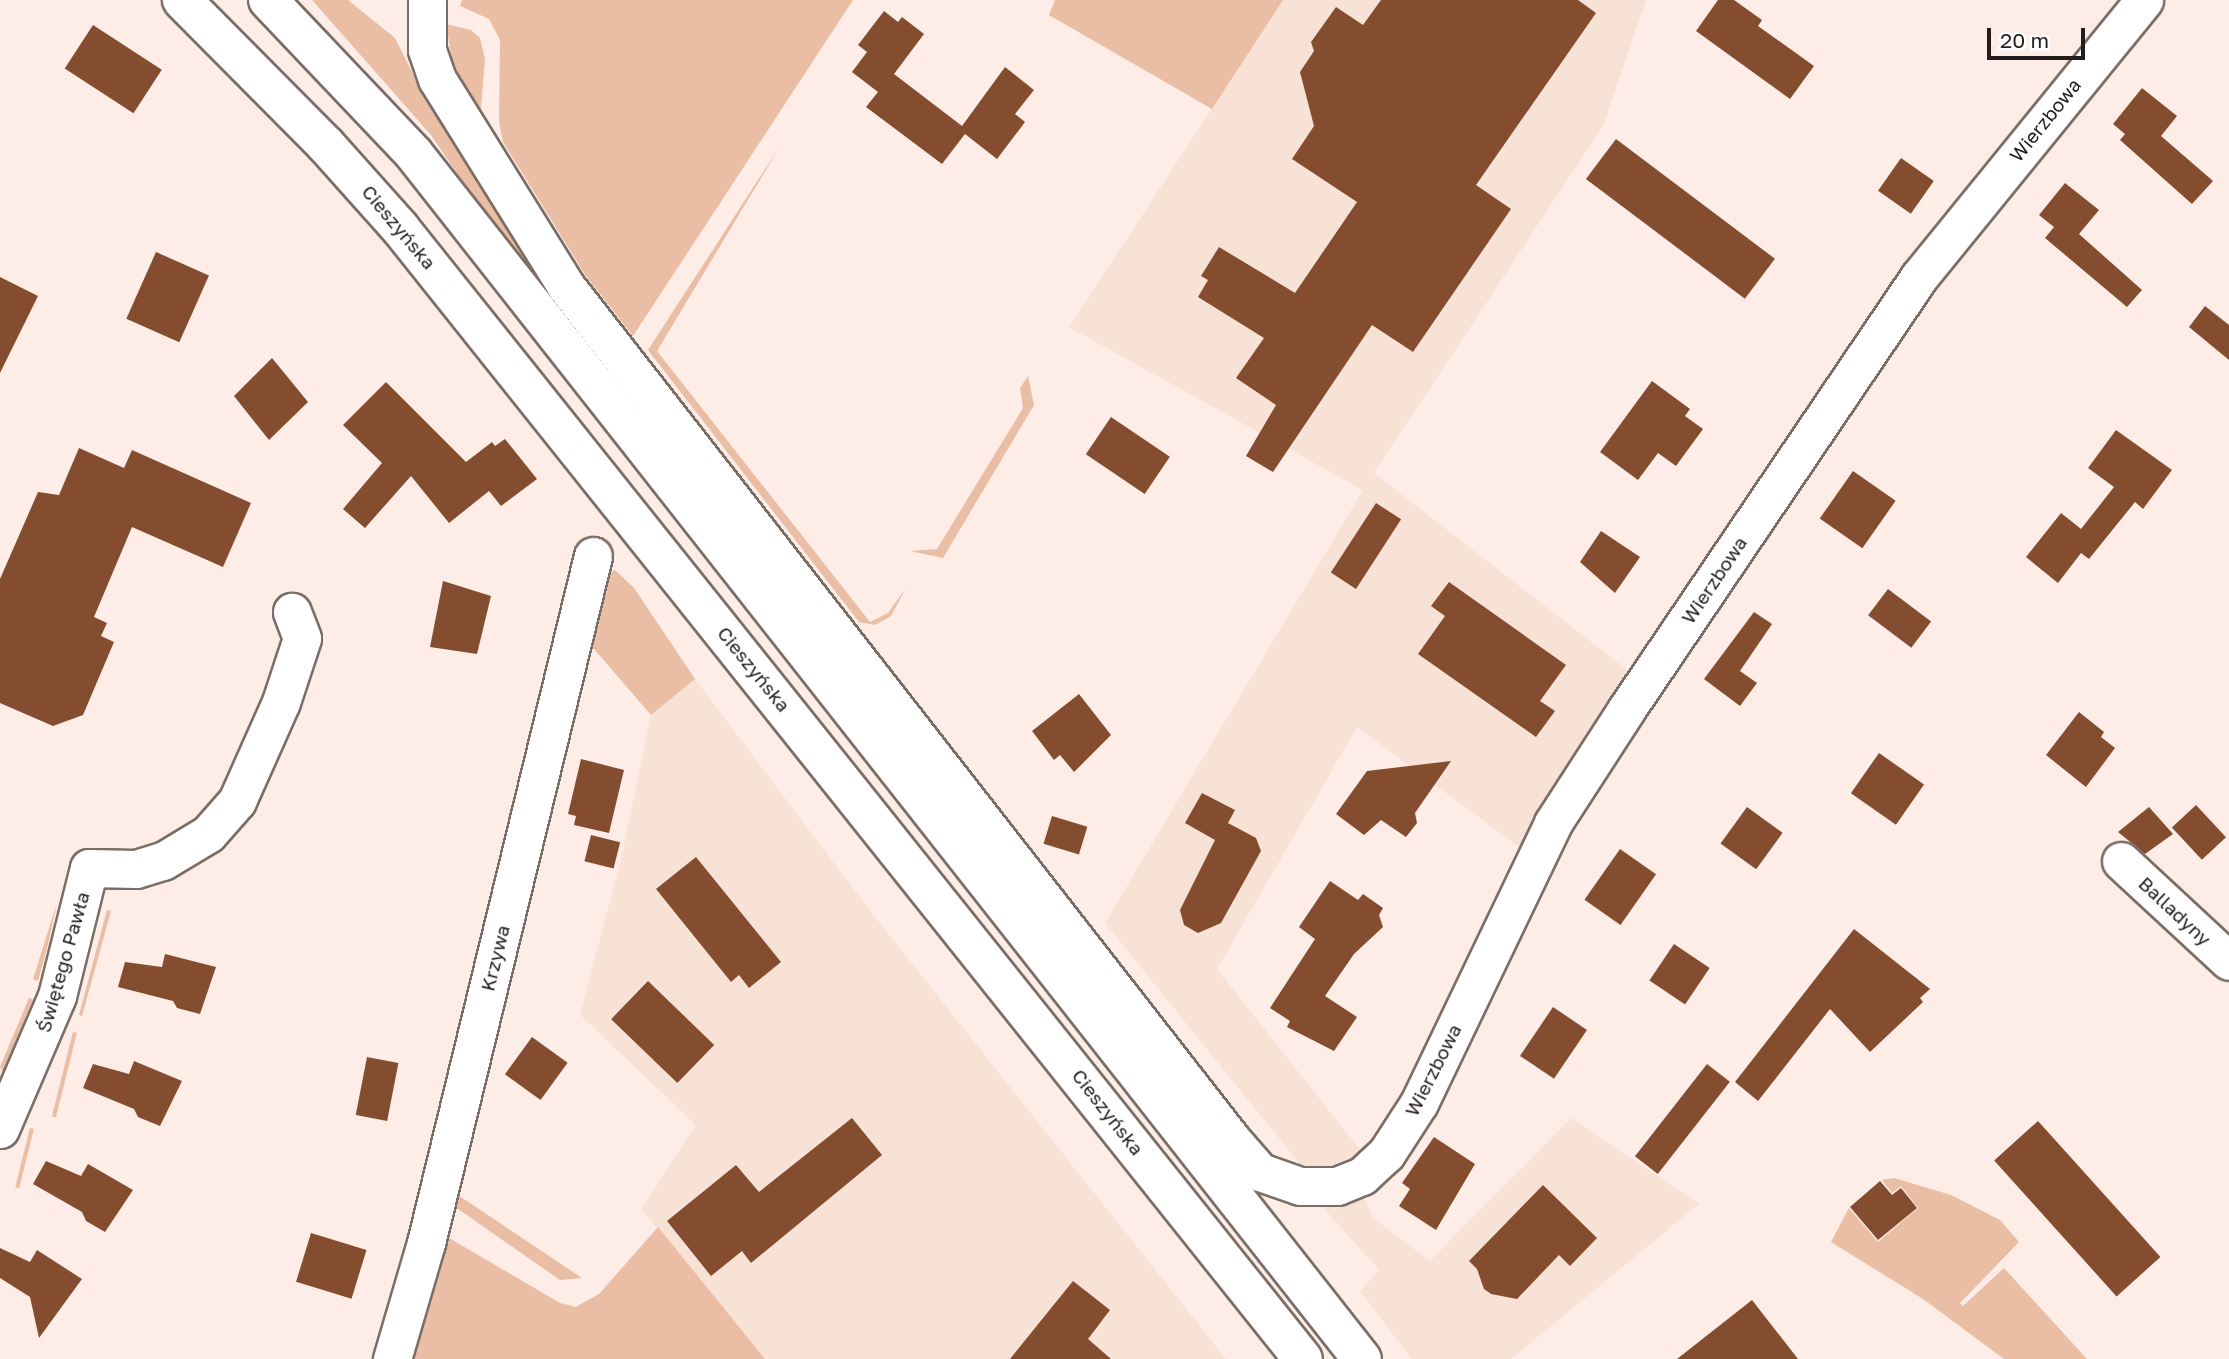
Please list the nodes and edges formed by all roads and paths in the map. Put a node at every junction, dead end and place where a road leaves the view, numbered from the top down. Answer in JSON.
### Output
{"nodes":[{"id":1,"x":181,"y":0,"type":"edge"},
{"id":2,"x":268,"y":0,"type":"edge"},
{"id":3,"x":427,"y":0,"type":"edge"},
{"id":4,"x":2144,"y":0,"type":"edge"},
{"id":5,"x":593,"y":556,"type":"dead end"},
{"id":6,"x":292,"y":612,"type":"dead end"},
{"id":7,"x":2121,"y":861,"type":"dead end"},
{"id":8,"x":2229,"y":961,"type":"edge"},
{"id":9,"x":0,"y":1129,"type":"edge"},
{"id":10,"x":392,"y":1359,"type":"edge"},
{"id":11,"x":1303,"y":1359,"type":"edge"},
{"id":12,"x":1362,"y":1359,"type":"edge"}],
"edges":[{"from":1,"to":11,"type":"main road","name":"Cieszyńska"},
{"from":2,"to":12,"type":"main road"},
{"from":3,"to":4,"type":"street","name":"Wierzbowa"},
{"from":5,"to":10,"type":"street","name":"Krzywa"},
{"from":6,"to":9,"type":"street","name":"Świętego Pawła"},
{"from":7,"to":8,"type":"street","name":"Balladyny"}]}
